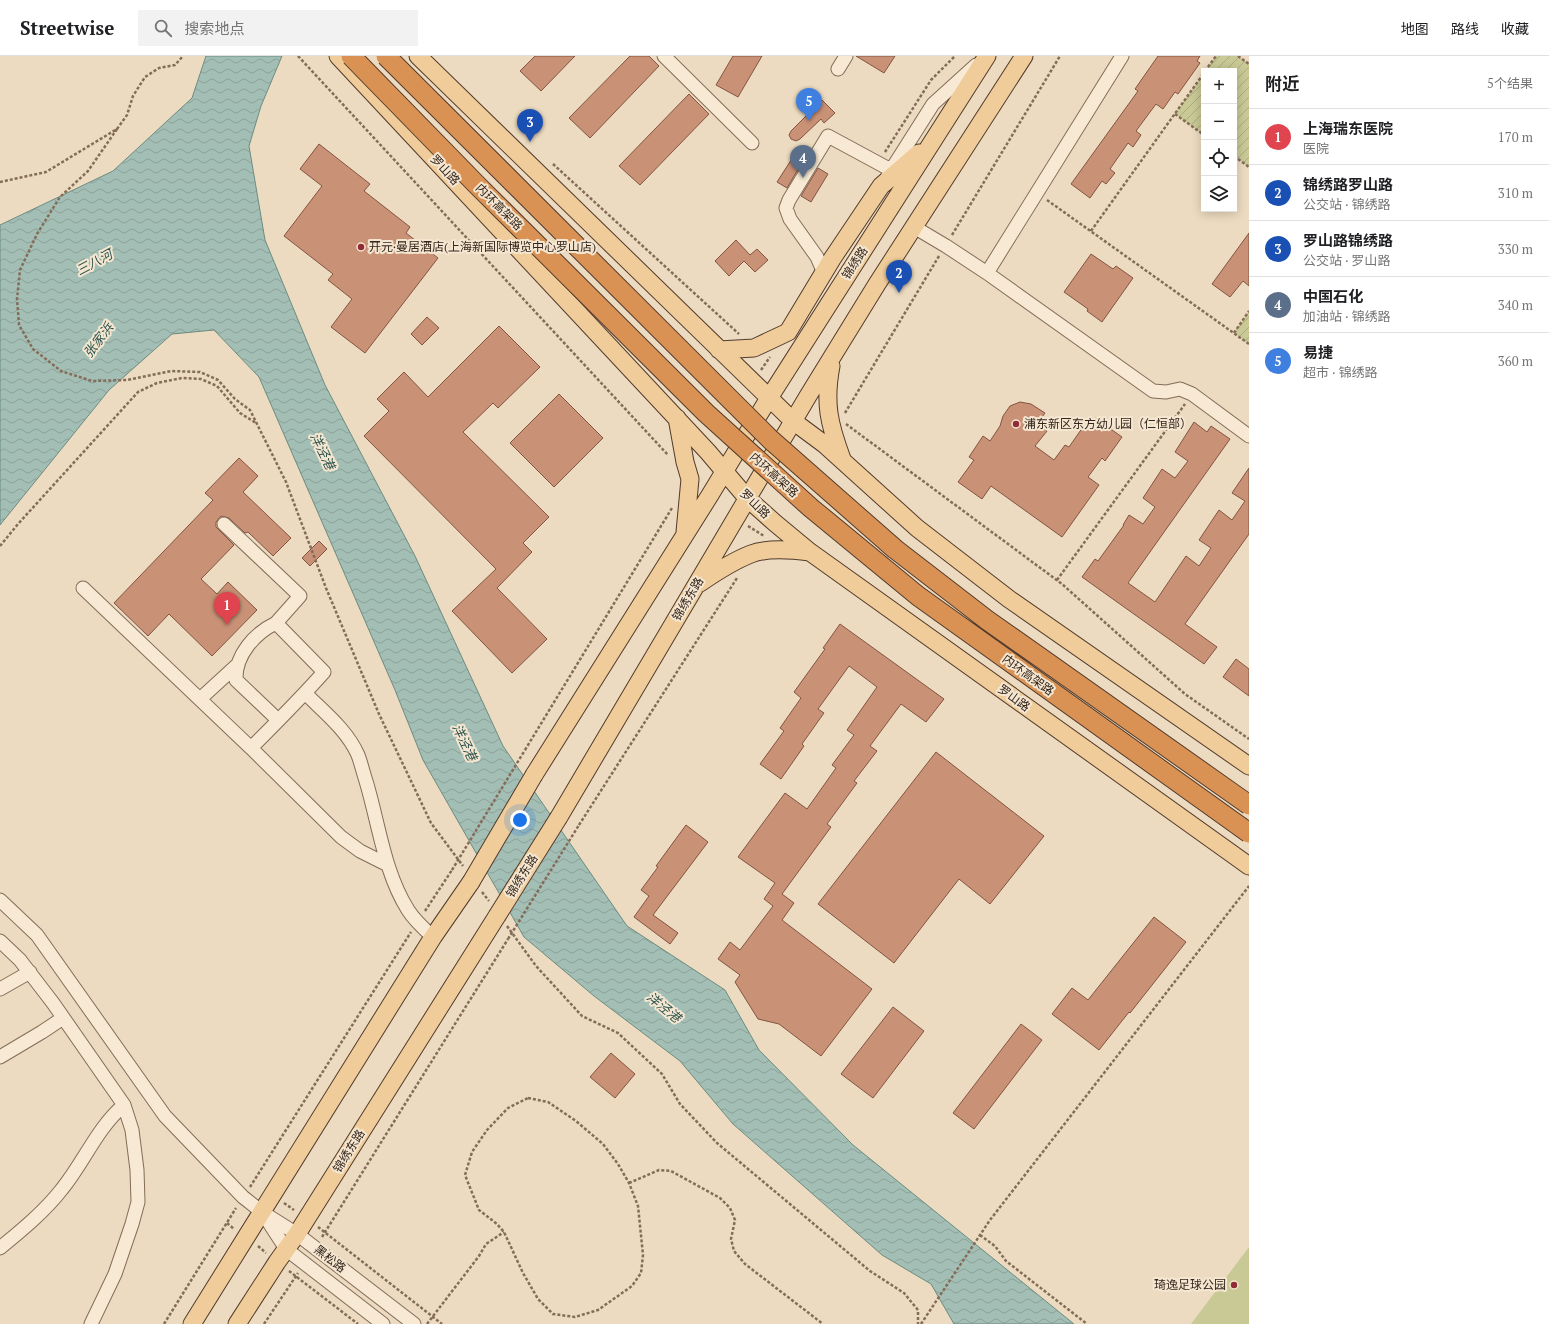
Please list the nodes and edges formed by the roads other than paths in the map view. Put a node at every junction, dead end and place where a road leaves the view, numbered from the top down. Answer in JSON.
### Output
{"nodes":[{"id":1,"x":338,"y":56,"type":"edge"},
{"id":2,"x":351,"y":56,"type":"edge"},
{"id":3,"x":386,"y":56,"type":"edge"},
{"id":4,"x":418,"y":56,"type":"edge"},
{"id":5,"x":664,"y":56,"type":"edge"},
{"id":6,"x":846,"y":56,"type":"edge"},
{"id":7,"x":987,"y":56,"type":"edge"},
{"id":8,"x":1024,"y":56,"type":"edge"},
{"id":9,"x":1122,"y":56,"type":"edge"},
{"id":10,"x":838,"y":69,"type":"dead end"},
{"id":11,"x":935,"y":138,"type":"junction"},
{"id":12,"x":752,"y":143,"type":"dead end"},
{"id":13,"x":891,"y":170,"type":"junction"},
{"id":14,"x":882,"y":186,"type":"junction"},
{"id":15,"x":914,"y":227,"type":"junction"},
{"id":16,"x":824,"y":273,"type":"junction"},
{"id":17,"x":987,"y":273,"type":"junction"},
{"id":18,"x":719,"y":350,"type":"junction"},
{"id":19,"x":833,"y":356,"type":"junction"},
{"id":20,"x":769,"y":398,"type":"junction"},
{"id":21,"x":676,"y":418,"type":"junction"},
{"id":22,"x":793,"y":421,"type":"junction"},
{"id":23,"x":1249,"y":436,"type":"edge"},
{"id":24,"x":842,"y":461,"type":"junction"},
{"id":25,"x":724,"y":471,"type":"junction"},
{"id":26,"x":747,"y":498,"type":"junction"},
{"id":27,"x":224,"y":524,"type":"dead end"},
{"id":28,"x":685,"y":535,"type":"junction"},
{"id":29,"x":810,"y":552,"type":"junction"},
{"id":30,"x":696,"y":585,"type":"junction"},
{"id":31,"x":82,"y":588,"type":"dead end"},
{"id":32,"x":276,"y":623,"type":"junction"},
{"id":33,"x":231,"y":678,"type":"junction"},
{"id":34,"x":304,"y":693,"type":"junction"},
{"id":35,"x":200,"y":699,"type":"junction"},
{"id":36,"x":278,"y":720,"type":"junction"},
{"id":37,"x":251,"y":748,"type":"junction"},
{"id":38,"x":1249,"y":766,"type":"edge"},
{"id":39,"x":1249,"y":805,"type":"edge"},
{"id":40,"x":1249,"y":833,"type":"edge"},
{"id":41,"x":388,"y":865,"type":"junction"},
{"id":42,"x":1249,"y":866,"type":"edge"},
{"id":43,"x":0,"y":900,"type":"edge"},
{"id":44,"x":433,"y":937,"type":"junction"},
{"id":45,"x":0,"y":941,"type":"edge"},
{"id":46,"x":30,"y":972,"type":"junction"},
{"id":47,"x":0,"y":989,"type":"edge"},
{"id":48,"x":63,"y":1018,"type":"junction"},
{"id":49,"x":0,"y":1057,"type":"edge"},
{"id":50,"x":124,"y":1105,"type":"junction"},
{"id":51,"x":262,"y":1212,"type":"junction"},
{"id":52,"x":297,"y":1234,"type":"junction"},
{"id":53,"x":0,"y":1248,"type":"edge"},
{"id":54,"x":282,"y":1256,"type":"junction"},
{"id":55,"x":91,"y":1324,"type":"edge"},
{"id":56,"x":192,"y":1324,"type":"edge"},
{"id":57,"x":237,"y":1324,"type":"edge"},
{"id":58,"x":383,"y":1324,"type":"edge"},
{"id":59,"x":414,"y":1324,"type":"edge"}],
"edges":[{"from":1,"to":21,"type":"main road","name":"罗山路"},
{"from":2,"to":40,"type":"highway","name":"内环高架路","bridge":true},
{"from":3,"to":39,"type":"highway","name":"内环高架路","bridge":true},
{"from":4,"to":18,"type":"main road"},
{"from":5,"to":12,"type":"street"},
{"from":6,"to":10,"type":"street"},
{"from":7,"to":11,"type":"main road","name":"锦绣路"},
{"from":7,"to":13,"type":"street"},
{"from":8,"to":15,"type":"main road"},
{"from":9,"to":17,"type":"street"},
{"from":11,"to":14,"type":"main road"},
{"from":11,"to":20,"type":"main road","name":"锦绣路"},
{"from":13,"to":14,"type":"street"},
{"from":13,"to":16,"type":"street"},
{"from":14,"to":16,"type":"main road"},
{"from":15,"to":17,"type":"street"},
{"from":15,"to":19,"type":"main road"},
{"from":16,"to":18,"type":"main road"},
{"from":17,"to":23,"type":"street"},
{"from":18,"to":20,"type":"main road"},
{"from":19,"to":22,"type":"main road"},
{"from":19,"to":24,"type":"main road"},
{"from":20,"to":22,"type":"main road"},
{"from":20,"to":25,"type":"main road","name":"锦绣路"},
{"from":21,"to":25,"type":"main road","name":"罗山路"},
{"from":21,"to":28,"type":"main road"},
{"from":22,"to":24,"type":"main road"},
{"from":22,"to":26,"type":"main road","name":"锦绣东路"},
{"from":24,"to":38,"type":"main road"},
{"from":25,"to":26,"type":"main road","name":"罗山路"},
{"from":25,"to":28,"type":"main road"},
{"from":26,"to":29,"type":"main road","name":"罗山路"},
{"from":26,"to":30,"type":"main road","name":"锦绣东路"},
{"from":27,"to":32,"type":"street"},
{"from":28,"to":44,"type":"main road","bridge":true},
{"from":29,"to":30,"type":"main road"},
{"from":29,"to":42,"type":"main road","name":"罗山路"},
{"from":30,"to":52,"type":"main road","name":"锦绣东路","bridge":true},
{"from":31,"to":35,"type":"street"},
{"from":32,"to":33,"type":"street"},
{"from":32,"to":34,"type":"street"},
{"from":33,"to":35,"type":"street"},
{"from":33,"to":36,"type":"street"},
{"from":34,"to":36,"type":"street"},
{"from":34,"to":41,"type":"street"},
{"from":35,"to":37,"type":"street"},
{"from":36,"to":37,"type":"street"},
{"from":37,"to":41,"type":"street"},
{"from":41,"to":44,"type":"street"},
{"from":43,"to":51,"type":"street","name":"黑松路"},
{"from":44,"to":51,"type":"main road"},
{"from":45,"to":46,"type":"street"},
{"from":46,"to":47,"type":"street"},
{"from":46,"to":48,"type":"street"},
{"from":48,"to":49,"type":"street"},
{"from":48,"to":50,"type":"street"},
{"from":50,"to":53,"type":"street"},
{"from":50,"to":55,"type":"street"},
{"from":51,"to":52,"type":"street","name":"黑松路"},
{"from":51,"to":54,"type":"street"},
{"from":51,"to":56,"type":"main road"},
{"from":52,"to":54,"type":"main road","name":"锦绣东路"},
{"from":52,"to":59,"type":"street","name":"黑松路"},
{"from":54,"to":57,"type":"main road","name":"锦绣东路"},
{"from":54,"to":58,"type":"street"}]}
